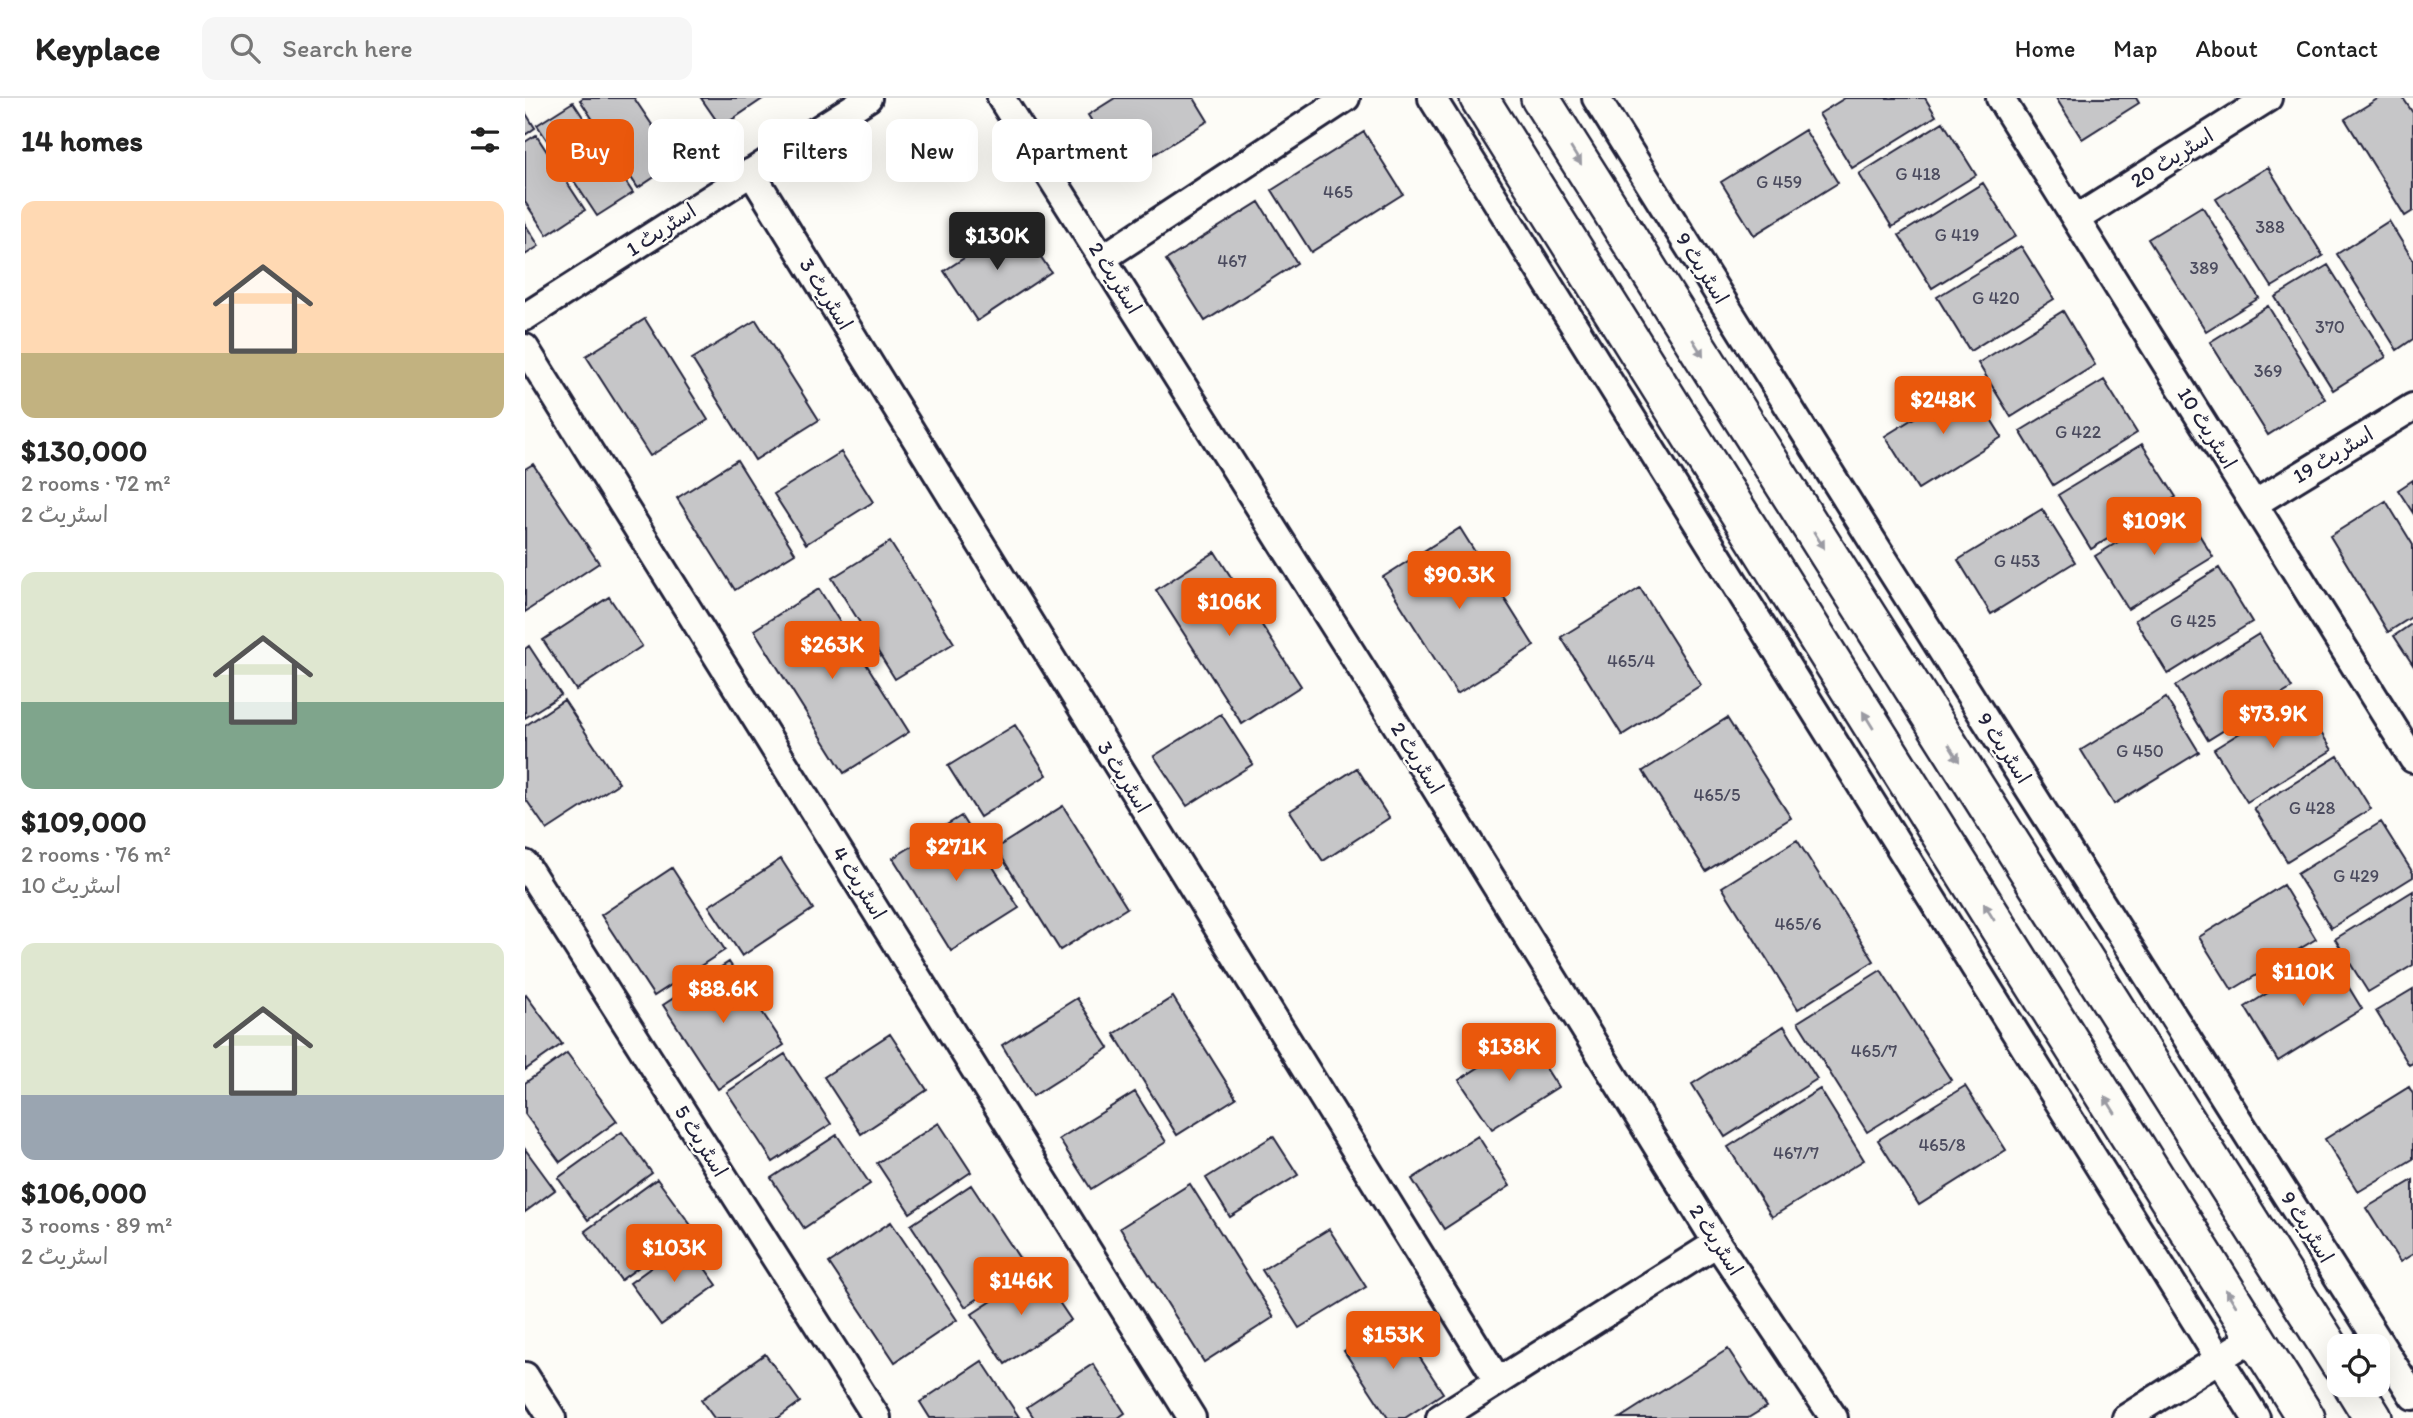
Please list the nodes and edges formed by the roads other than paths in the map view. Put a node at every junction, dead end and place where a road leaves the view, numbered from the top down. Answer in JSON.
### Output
{"nodes":[{"id":1,"x":868,"y":98,"type":"edge"},
{"id":2,"x":1001,"y":98,"type":"edge"},
{"id":3,"x":1346,"y":98,"type":"edge"},
{"id":4,"x":1432,"y":98,"type":"edge"},
{"id":5,"x":1479,"y":98,"type":"edge"},
{"id":6,"x":1540,"y":98,"type":"edge"},
{"id":7,"x":1596,"y":98,"type":"edge"},
{"id":8,"x":2000,"y":98,"type":"edge"},
{"id":9,"x":2268,"y":98,"type":"edge"},
{"id":10,"x":751,"y":173,"type":"junction"},
{"id":11,"x":2076,"y":219,"type":"junction"},
{"id":12,"x":1103,"y":258,"type":"junction"},
{"id":13,"x":525,"y":317,"type":"edge"},
{"id":14,"x":525,"y":348,"type":"edge"},
{"id":15,"x":2413,"y":407,"type":"edge"},
{"id":16,"x":2254,"y":504,"type":"junction"},
{"id":17,"x":2413,"y":759,"type":"edge"},
{"id":18,"x":525,"y":864,"type":"edge"},
{"id":19,"x":1717,"y":1243,"type":"junction"},
{"id":20,"x":2255,"y":1336,"type":"junction"},
{"id":21,"x":2327,"y":1343,"type":"edge"},
{"id":22,"x":2219,"y":1359,"type":"junction"},
{"id":23,"x":525,"y":1376,"type":"edge"},
{"id":24,"x":1498,"y":1381,"type":"junction"},
{"id":25,"x":2413,"y":1396,"type":"edge"},
{"id":26,"x":2360,"y":1397,"type":"edge"},
{"id":27,"x":552,"y":1418,"type":"edge"},
{"id":28,"x":877,"y":1418,"type":"edge"},
{"id":29,"x":1192,"y":1418,"type":"edge"},
{"id":30,"x":1440,"y":1418,"type":"edge"},
{"id":31,"x":1834,"y":1418,"type":"edge"},
{"id":32,"x":2126,"y":1418,"type":"edge"},
{"id":33,"x":2256,"y":1418,"type":"edge"},
{"id":34,"x":2306,"y":1418,"type":"edge"},
{"id":35,"x":2373,"y":1418,"type":"edge"}],
"edges":[{"from":1,"to":10,"type":"street","name":"اسٹریٹ 1"},
{"from":2,"to":12,"type":"street","name":"اسٹریٹ 2"},
{"from":3,"to":12,"type":"street"},
{"from":4,"to":22,"type":"street"},
{"from":20,"to":5,"type":"main road","one_way":true},
{"from":6,"to":21,"type":"main road","one_way":true},
{"from":7,"to":25,"type":"street","name":"اسٹریٹ 9"},
{"from":8,"to":11,"type":"street","name":"اسٹریٹ 10"},
{"from":9,"to":11,"type":"street","name":"اسٹریٹ 20"},
{"from":10,"to":13,"type":"street","name":"اسٹریٹ 1"},
{"from":10,"to":24,"type":"street","name":"اسٹریٹ 3"},
{"from":11,"to":16,"type":"street","name":"اسٹریٹ 10"},
{"from":12,"to":19,"type":"street","name":"اسٹریٹ 2"},
{"from":14,"to":29,"type":"street","name":"اسٹریٹ 4"},
{"from":15,"to":16,"type":"street","name":"اسٹریٹ 19"},
{"from":16,"to":17,"type":"street","name":"اسٹریٹ 10"},
{"from":18,"to":28,"type":"street","name":"اسٹریٹ 5"},
{"from":19,"to":24,"type":"street"},
{"from":19,"to":31,"type":"street","name":"اسٹریٹ 2"},
{"from":20,"to":22,"type":"street"},
{"from":20,"to":34,"type":"main road"},
{"from":22,"to":32,"type":"street"},
{"from":22,"to":33,"type":"street"},
{"from":23,"to":27,"type":"street"},
{"from":24,"to":30,"type":"street"},
{"from":26,"to":35,"type":"main road"}]}
